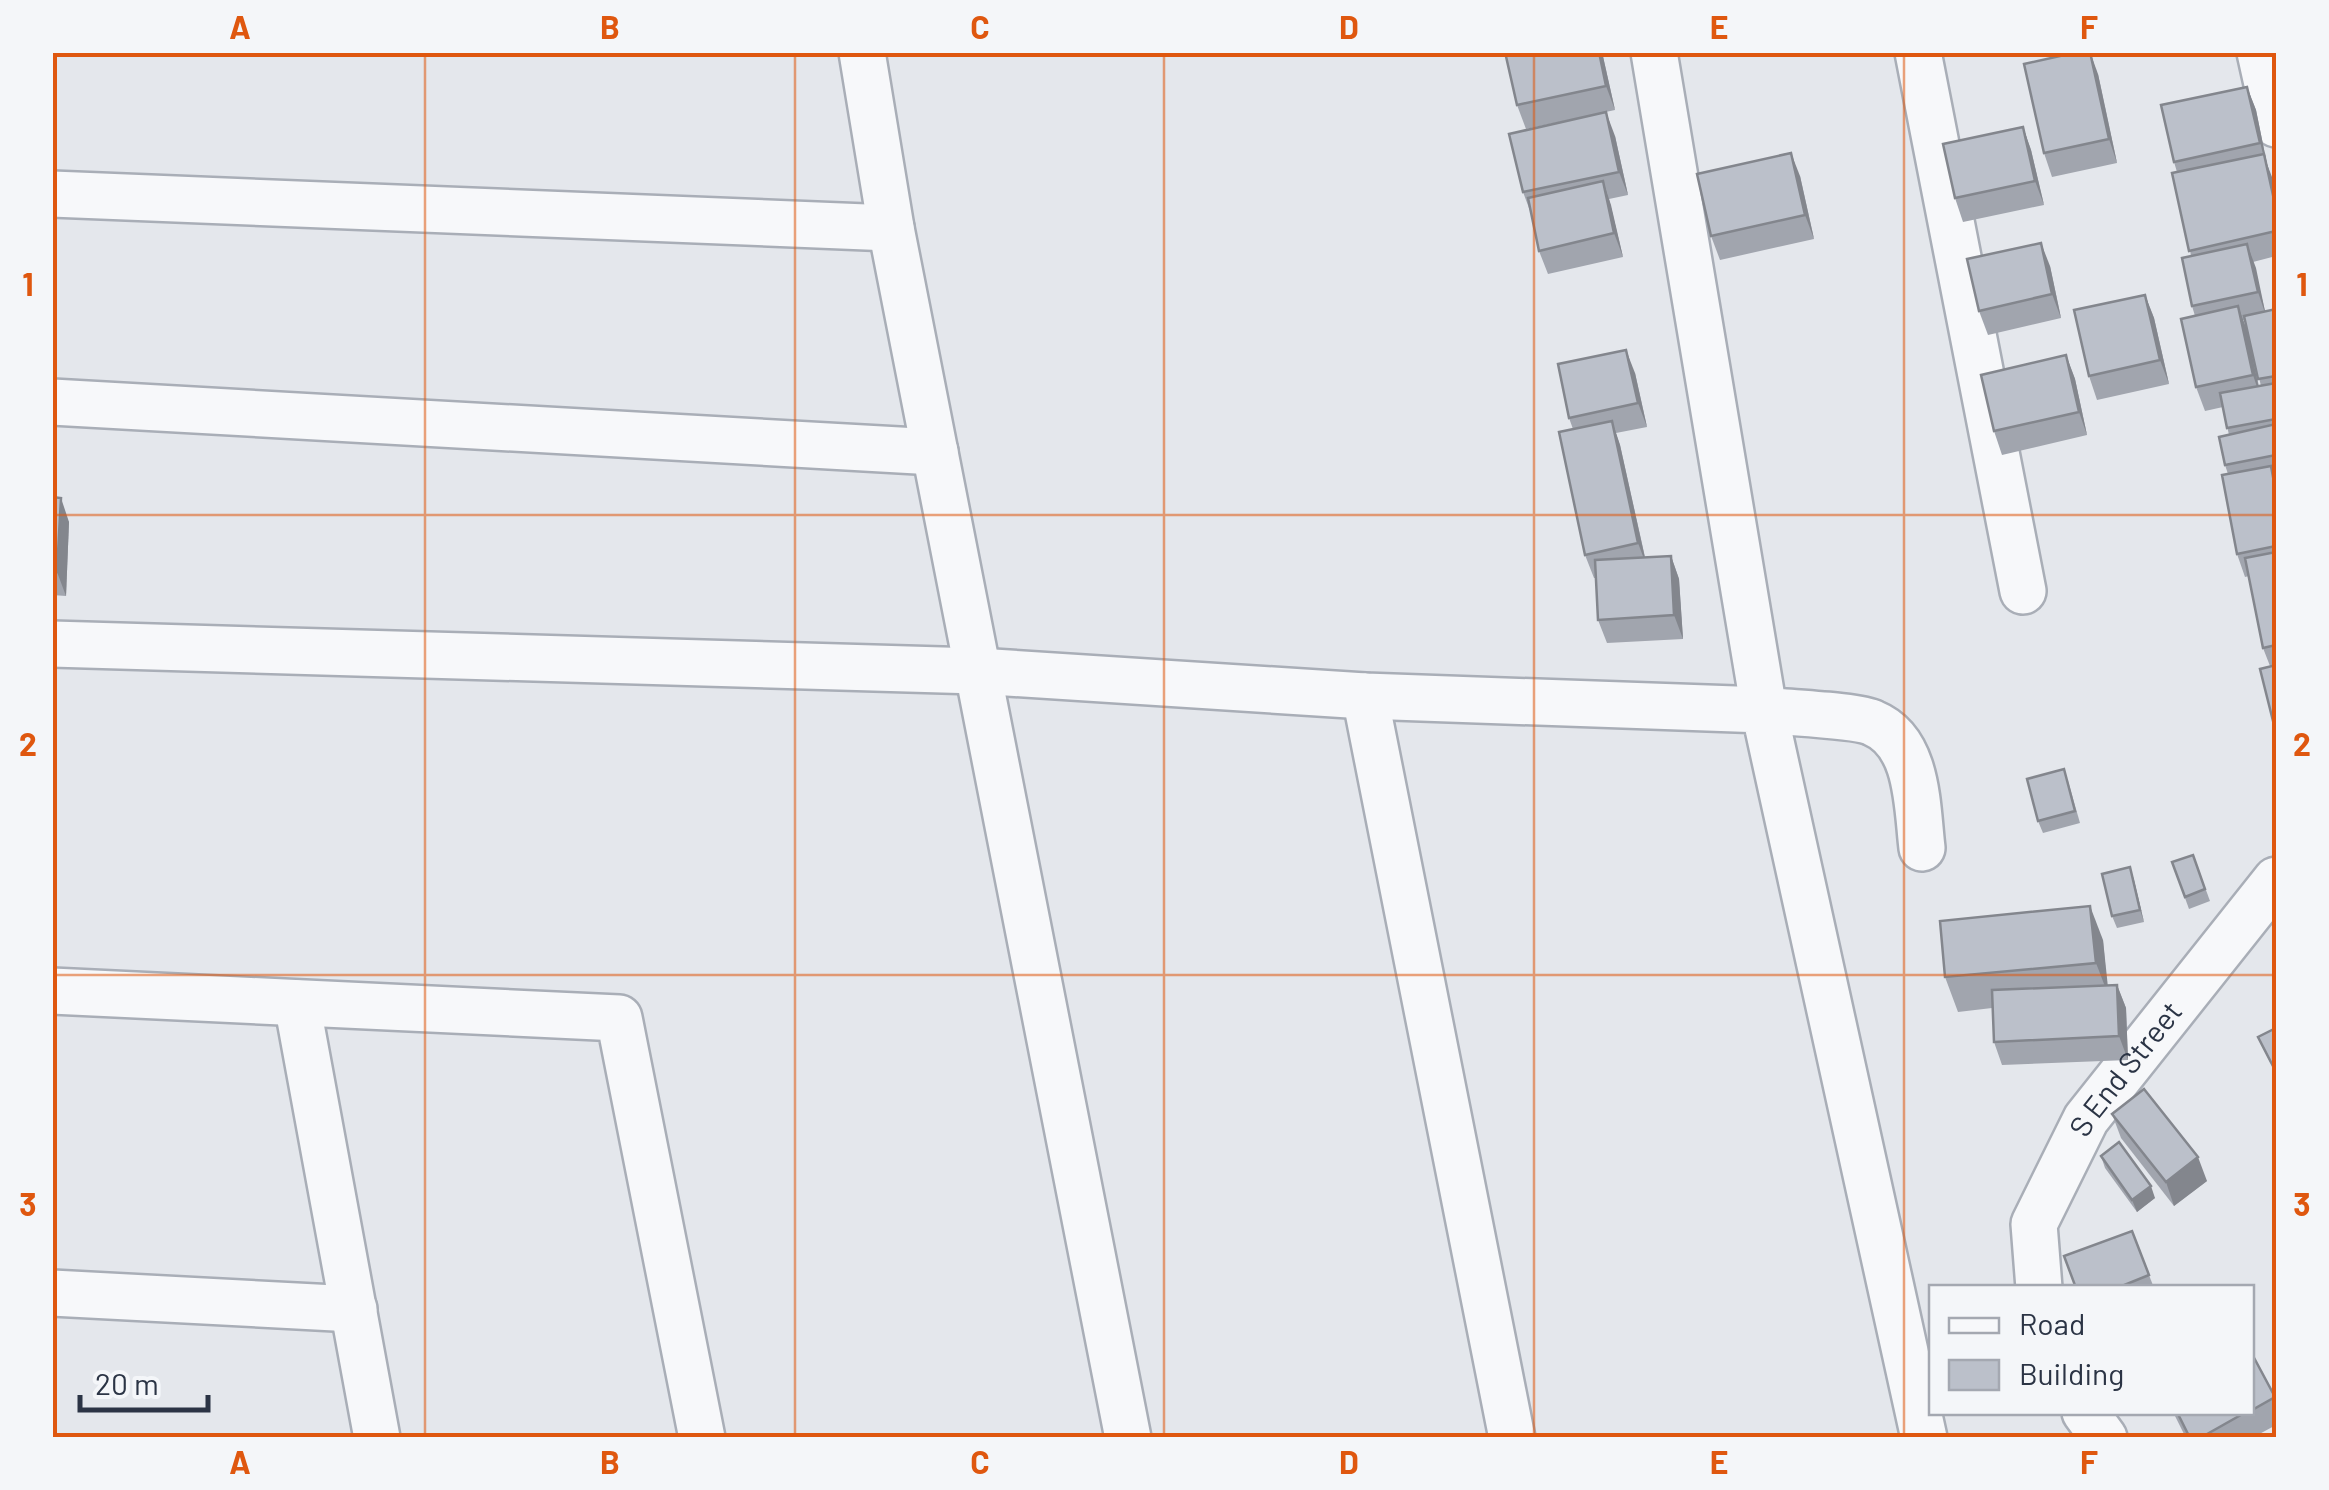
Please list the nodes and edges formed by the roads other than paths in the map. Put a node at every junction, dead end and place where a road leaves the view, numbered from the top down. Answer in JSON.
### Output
{"nodes":[{"id":1,"x":862,"y":52,"type":"edge"},
{"id":2,"x":1654,"y":52,"type":"edge"},
{"id":3,"x":1918,"y":52,"type":"edge"},
{"id":4,"x":2260,"y":52,"type":"edge"},
{"id":5,"x":2276,"y":124,"type":"edge"},
{"id":6,"x":52,"y":194,"type":"edge"},
{"id":7,"x":891,"y":228,"type":"junction"},
{"id":8,"x":52,"y":402,"type":"edge"},
{"id":9,"x":935,"y":452,"type":"junction"},
{"id":10,"x":2024,"y":591,"type":"dead end"},
{"id":11,"x":52,"y":644,"type":"edge"},
{"id":12,"x":978,"y":671,"type":"junction"},
{"id":13,"x":1366,"y":696,"type":"junction"},
{"id":14,"x":1764,"y":710,"type":"junction"},
{"id":15,"x":1922,"y":848,"type":"dead end"},
{"id":16,"x":2276,"y":880,"type":"edge"},
{"id":17,"x":52,"y":992,"type":"edge"},
{"id":18,"x":296,"y":1003,"type":"junction"},
{"id":19,"x":2040,"y":1285,"type":"edge"},
{"id":20,"x":52,"y":1293,"type":"edge"},
{"id":21,"x":354,"y":1308,"type":"junction"},
{"id":22,"x":2087,"y":1415,"type":"edge"},
{"id":23,"x":377,"y":1438,"type":"edge"},
{"id":24,"x":702,"y":1438,"type":"edge"},
{"id":25,"x":1128,"y":1438,"type":"edge"},
{"id":26,"x":1512,"y":1438,"type":"edge"},
{"id":27,"x":1924,"y":1438,"type":"edge"},
{"id":28,"x":2104,"y":1438,"type":"edge"}],
"edges":[{"from":1,"to":7,"type":"street"},
{"from":2,"to":14,"type":"street"},
{"from":3,"to":10,"type":"street"},
{"from":4,"to":5,"type":"street"},
{"from":6,"to":7,"type":"street"},
{"from":7,"to":9,"type":"street"},
{"from":8,"to":9,"type":"street"},
{"from":9,"to":12,"type":"street"},
{"from":11,"to":12,"type":"street"},
{"from":12,"to":13,"type":"street"},
{"from":12,"to":25,"type":"street"},
{"from":13,"to":14,"type":"street"},
{"from":13,"to":26,"type":"street"},
{"from":14,"to":15,"type":"street"},
{"from":14,"to":27,"type":"street"},
{"from":16,"to":19,"type":"street","name":"S End Street"},
{"from":17,"to":18,"type":"street"},
{"from":18,"to":21,"type":"street"},
{"from":18,"to":24,"type":"street"},
{"from":20,"to":21,"type":"street"},
{"from":21,"to":23,"type":"street"},
{"from":22,"to":28,"type":"street"}]}
